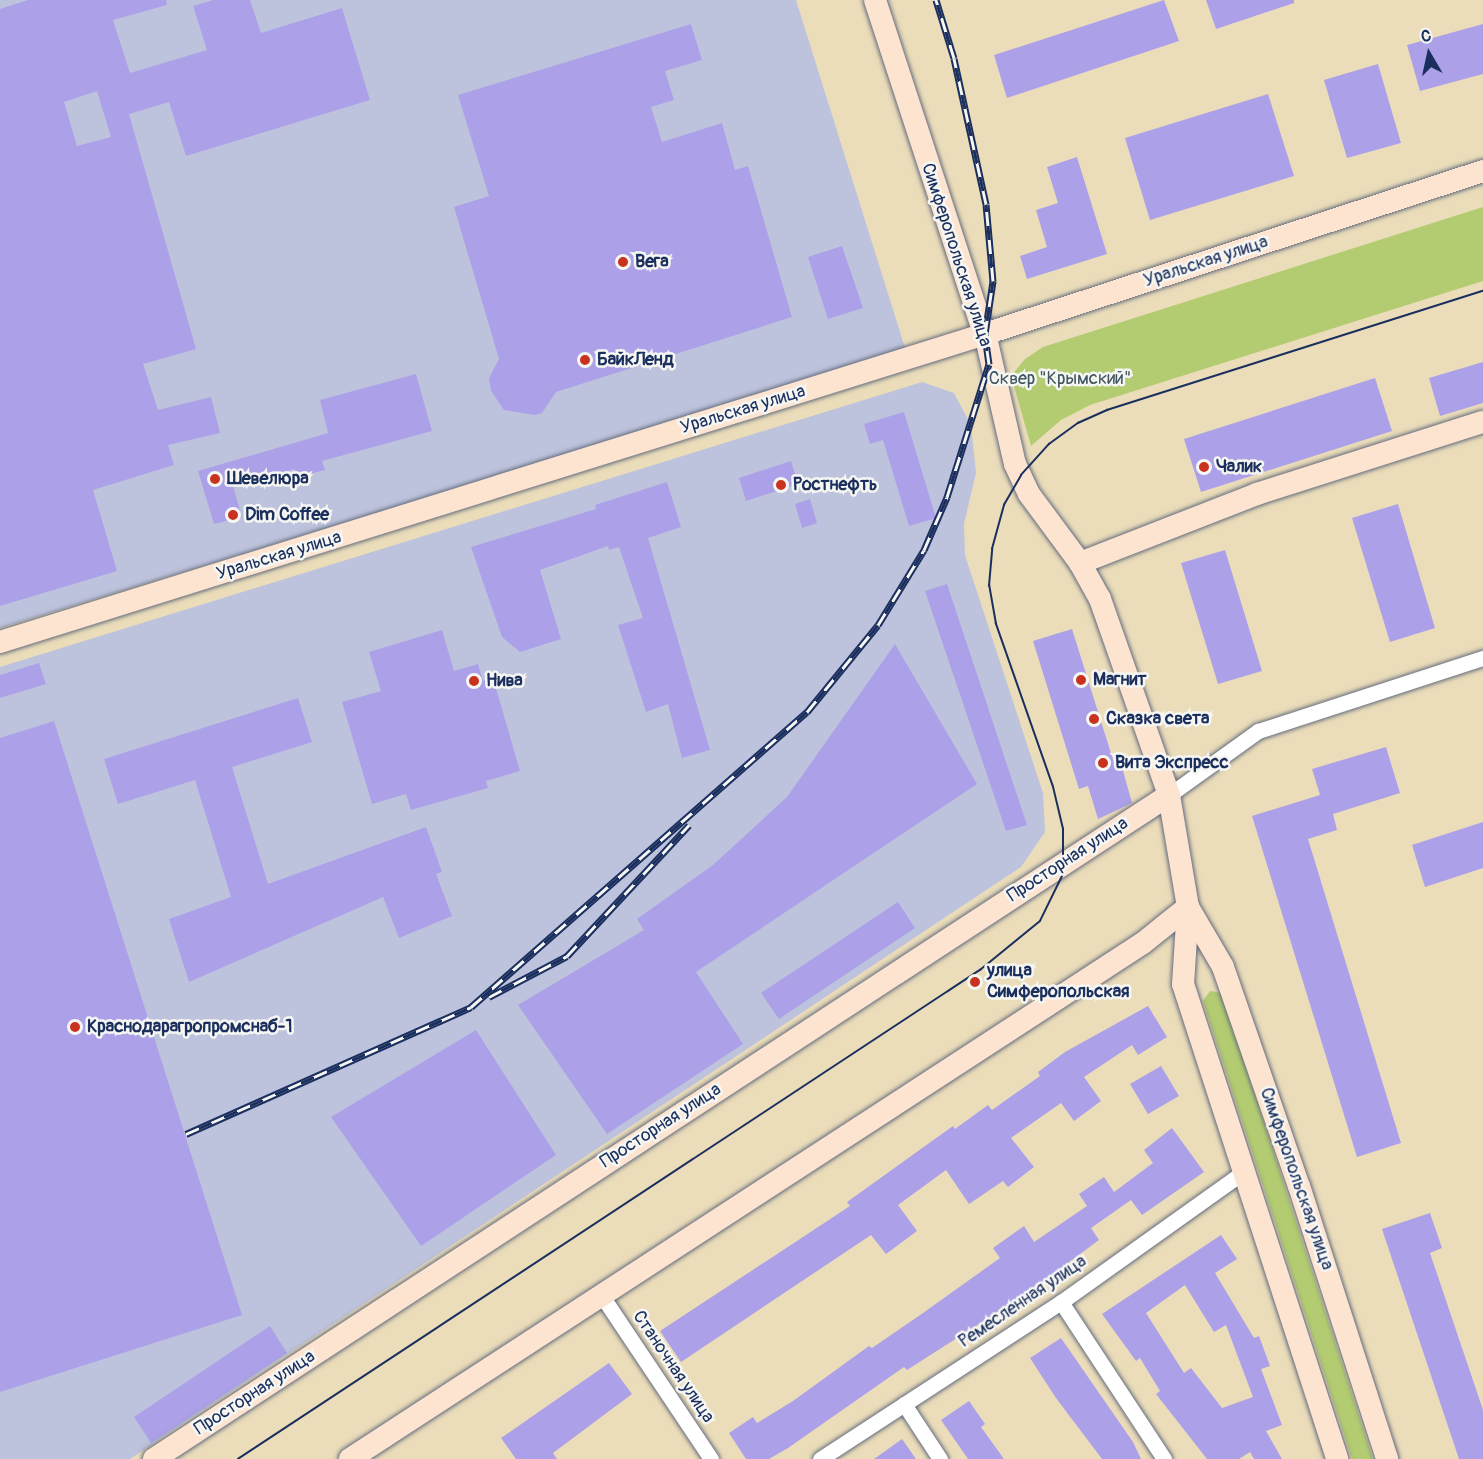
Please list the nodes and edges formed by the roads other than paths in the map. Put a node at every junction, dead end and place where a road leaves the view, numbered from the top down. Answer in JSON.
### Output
{"nodes":[{"id":1,"x":875,"y":0,"type":"edge"},
{"id":2,"x":1483,"y":171,"type":"edge"},
{"id":3,"x":1483,"y":181,"type":"edge"},
{"id":4,"x":986,"y":338,"type":"junction"},
{"id":5,"x":1483,"y":422,"type":"edge"},
{"id":6,"x":1080,"y":563,"type":"junction"},
{"id":7,"x":0,"y":642,"type":"edge"},
{"id":8,"x":0,"y":650,"type":"edge"},
{"id":9,"x":1483,"y":658,"type":"edge"},
{"id":10,"x":1169,"y":795,"type":"junction"},
{"id":11,"x":1188,"y":907,"type":"junction"},
{"id":12,"x":1243,"y":1172,"type":"junction"},
{"id":13,"x":602,"y":1296,"type":"junction"},
{"id":14,"x":1061,"y":1302,"type":"junction"},
{"id":15,"x":904,"y":1404,"type":"junction"},
{"id":16,"x":154,"y":1459,"type":"edge"},
{"id":17,"x":350,"y":1459,"type":"edge"},
{"id":18,"x":711,"y":1459,"type":"edge"},
{"id":19,"x":820,"y":1459,"type":"edge"},
{"id":20,"x":940,"y":1459,"type":"edge"},
{"id":21,"x":1164,"y":1459,"type":"edge"},
{"id":22,"x":1337,"y":1459,"type":"edge"},
{"id":23,"x":1387,"y":1459,"type":"edge"}],
"edges":[{"from":1,"to":4,"type":"street","name":"Симферопольская улица"},
{"from":2,"to":4,"type":"street","name":"Уральская улица"},
{"from":3,"to":4,"type":"street","name":"Уральская улица"},
{"from":4,"to":6,"type":"street","name":"Симферопольская улица"},
{"from":4,"to":7,"type":"street","name":"Уральская улица"},
{"from":4,"to":8,"type":"street","name":"Уральская улица"},
{"from":5,"to":6,"type":"street"},
{"from":6,"to":10,"type":"street","name":"Симферопольская улица"},
{"from":9,"to":10,"type":"street"},
{"from":10,"to":11,"type":"street","name":"Симферопольская улица"},
{"from":10,"to":16,"type":"street","name":"Просторная улица"},
{"from":11,"to":12,"type":"street","name":"Симферопольская улица"},
{"from":11,"to":13,"type":"street"},
{"from":11,"to":23,"type":"street","name":"Симферопольская улица"},
{"from":12,"to":14,"type":"street","name":"Ремесленная улица"},
{"from":12,"to":22,"type":"street","name":"Симферопольская улица"},
{"from":13,"to":17,"type":"street"},
{"from":13,"to":18,"type":"street","name":"Станочная улица"},
{"from":14,"to":15,"type":"street","name":"Ремесленная улица"},
{"from":14,"to":21,"type":"street"},
{"from":15,"to":19,"type":"street","name":"Ремесленная улица"},
{"from":15,"to":20,"type":"street"}]}
